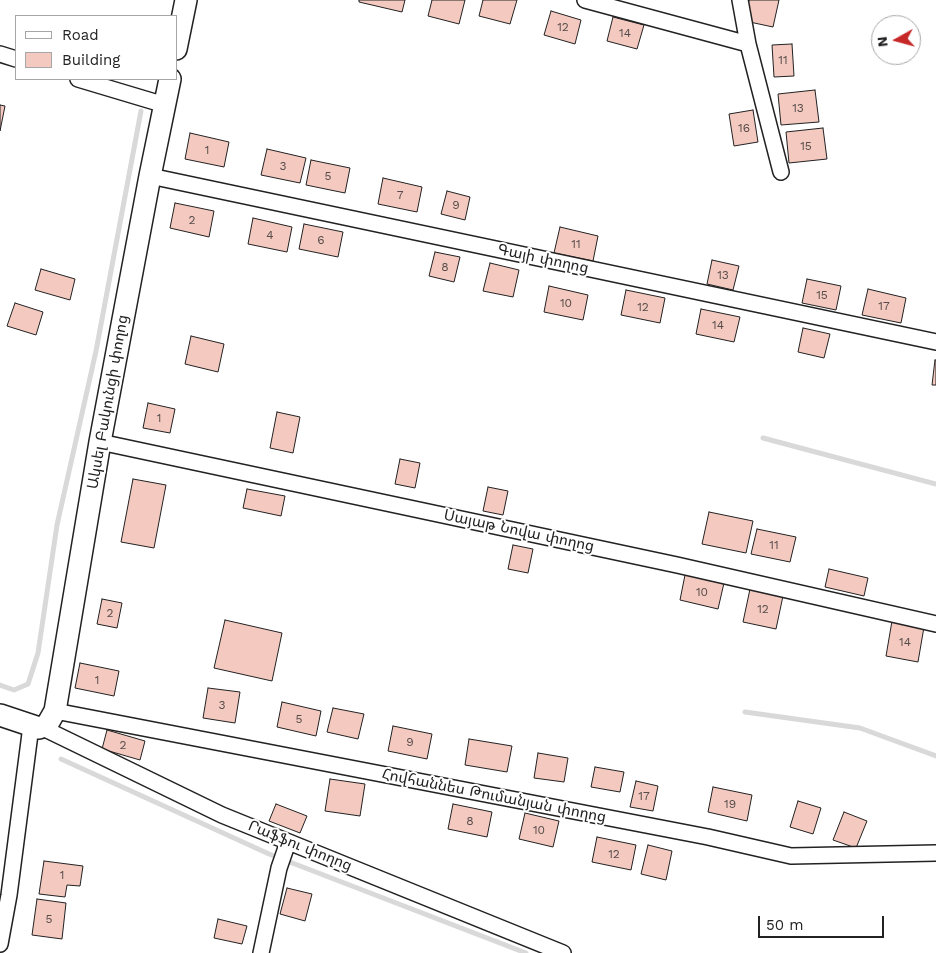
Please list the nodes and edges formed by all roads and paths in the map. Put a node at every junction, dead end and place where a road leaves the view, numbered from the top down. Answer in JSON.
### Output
{"nodes":[{"id":1,"x":186,"y":0,"type":"edge"},
{"id":2,"x":585,"y":0,"type":"edge"},
{"id":3,"x":740,"y":0,"type":"edge"},
{"id":4,"x":178,"y":39,"type":"edge"},
{"id":5,"x":748,"y":44,"type":"junction"},
{"id":6,"x":0,"y":54,"type":"edge"},
{"id":7,"x":15,"y":59,"type":"edge"},
{"id":8,"x":81,"y":80,"type":"edge"},
{"id":9,"x":170,"y":80,"type":"edge"},
{"id":10,"x":165,"y":104,"type":"junction"},
{"id":11,"x":781,"y":172,"type":"dead end"},
{"id":12,"x":150,"y":176,"type":"junction"},
{"id":13,"x":936,"y":342,"type":"edge"},
{"id":14,"x":100,"y":442,"type":"junction"},
{"id":15,"x":936,"y":624,"type":"edge"},
{"id":16,"x":0,"y":715,"type":"edge"},
{"id":17,"x":44,"y":722,"type":"junction"},
{"id":18,"x":288,"y":842,"type":"junction"},
{"id":19,"x":936,"y":853,"type":"edge"},
{"id":20,"x":4,"y":894,"type":"edge"},
{"id":21,"x":0,"y":944,"type":"edge"},
{"id":22,"x":261,"y":953,"type":"edge"},
{"id":23,"x":563,"y":953,"type":"edge"}],
"edges":[{"from":1,"to":4,"type":"main road"},
{"from":2,"to":5,"type":"street"},
{"from":3,"to":5,"type":"street"},
{"from":5,"to":11,"type":"street"},
{"from":6,"to":7,"type":"street"},
{"from":8,"to":10,"type":"street"},
{"from":9,"to":10,"type":"main road","name":"Ակսել Բակունցի փողոց"},
{"from":10,"to":12,"type":"main road","name":"Ակսել Բակունցի փողոց"},
{"from":12,"to":13,"type":"street","name":"Գայի փողոց"},
{"from":12,"to":14,"type":"main road","name":"Ակսել Բակունցի փողոց"},
{"from":14,"to":15,"type":"street","name":"Սայաթ Նովա փողոց"},
{"from":14,"to":17,"type":"main road","name":"Ակսել Բակունցի փողոց"},
{"from":16,"to":17,"type":"main road","name":"Րաֆֆու փողոց"},
{"from":17,"to":18,"type":"street","name":"Րաֆֆու փողոց"},
{"from":17,"to":19,"type":"street","name":"Հովհաննես Թումանյան փողոց"},
{"from":17,"to":20,"type":"street"},
{"from":18,"to":22,"type":"street"},
{"from":18,"to":23,"type":"street","name":"Րաֆֆու փողոց"},
{"from":20,"to":21,"type":"street"}]}
